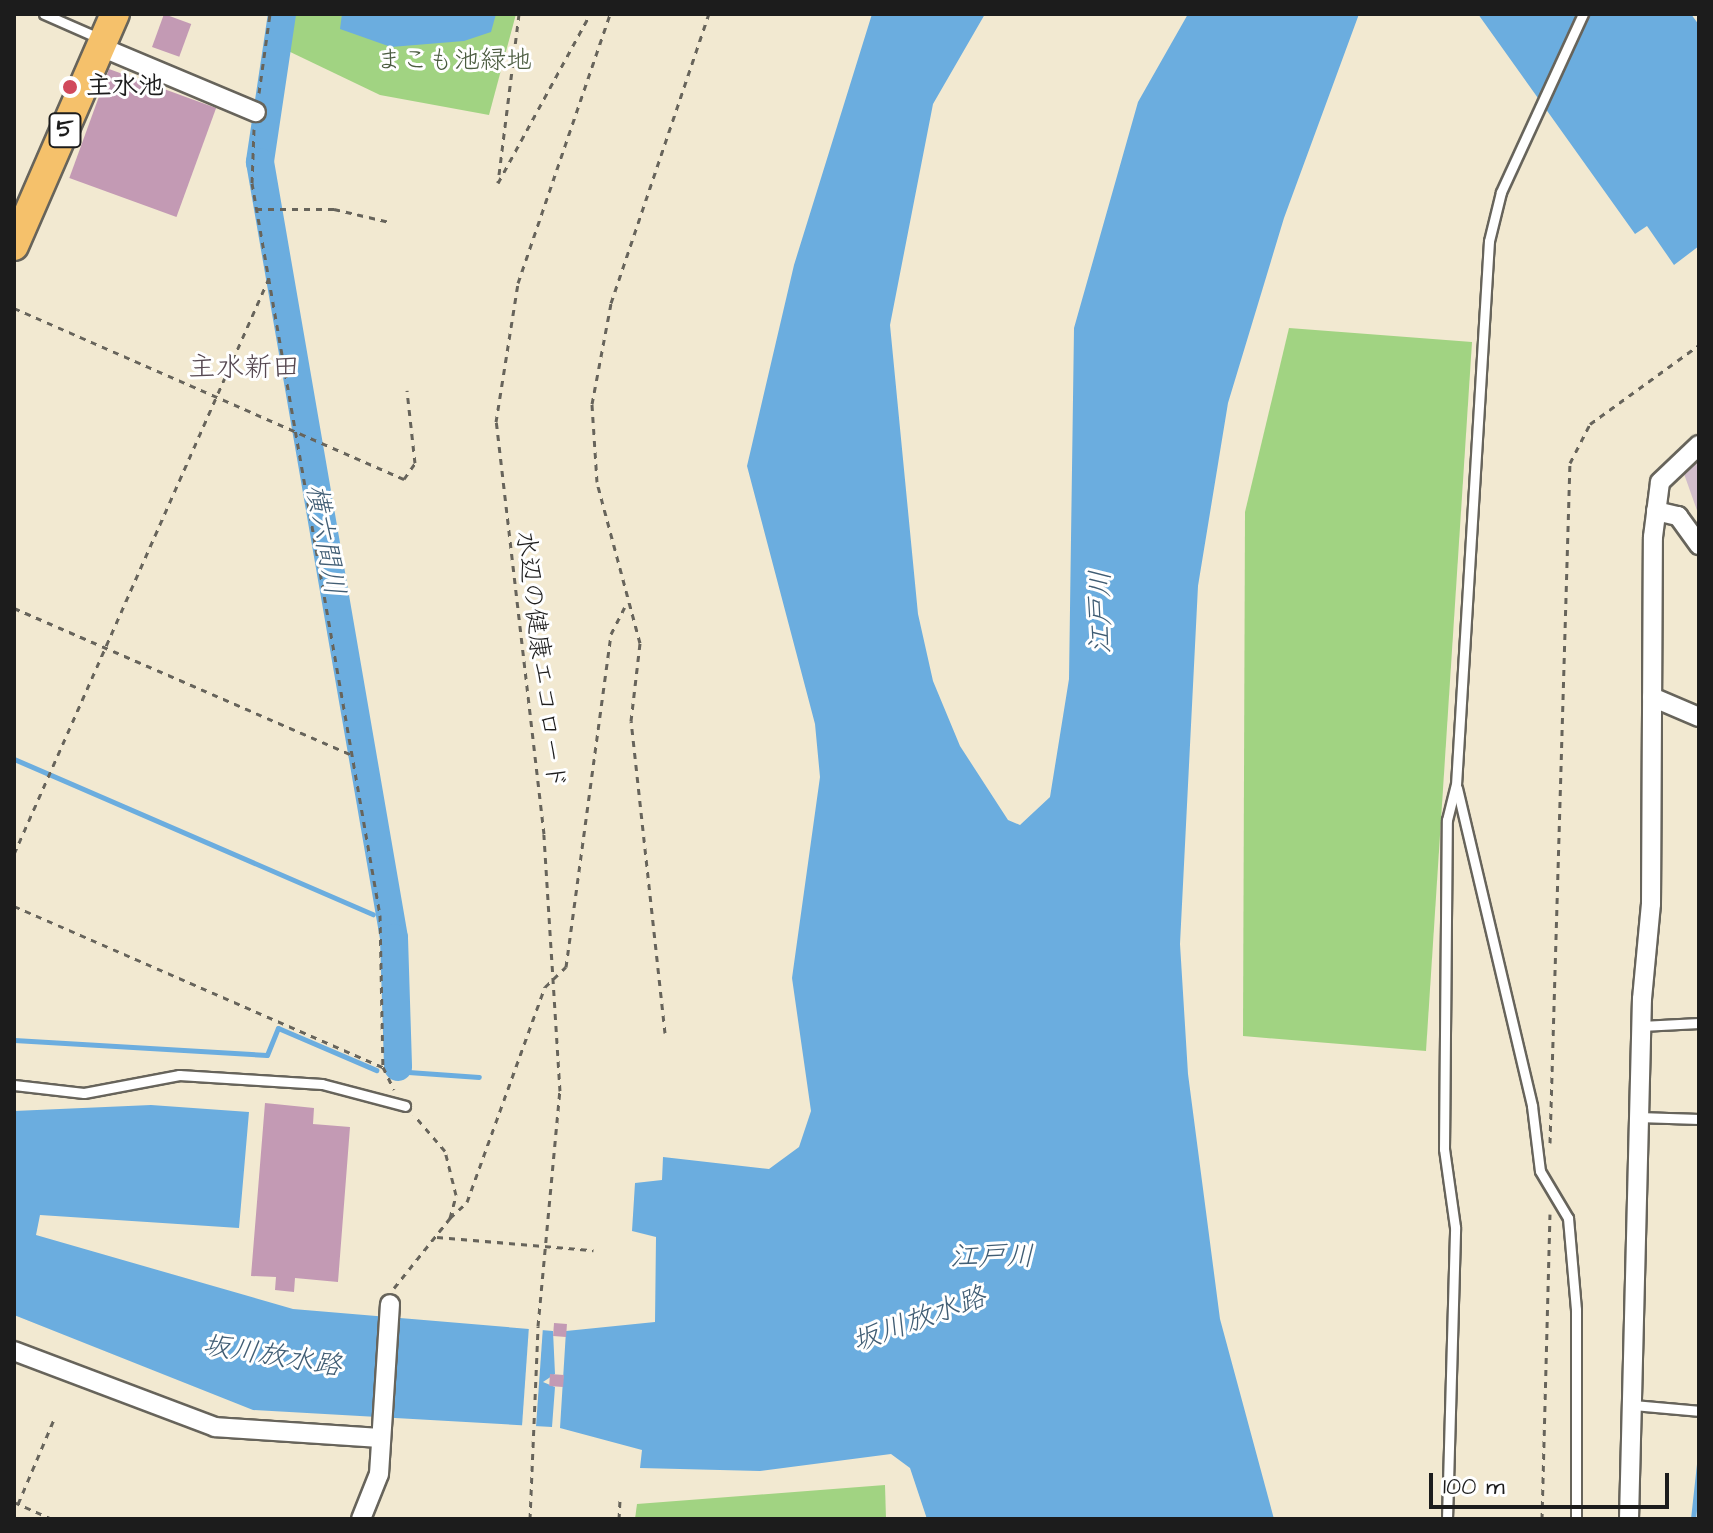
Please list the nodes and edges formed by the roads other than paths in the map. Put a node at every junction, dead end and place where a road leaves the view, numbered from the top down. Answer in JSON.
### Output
{"nodes":[{"id":1,"x":44,"y":14,"type":"edge"},
{"id":2,"x":115,"y":14,"type":"edge"},
{"id":3,"x":1583,"y":14,"type":"edge"},
{"id":4,"x":102,"y":44,"type":"junction"},
{"id":5,"x":256,"y":112,"type":"road end"},
{"id":6,"x":14,"y":246,"type":"edge"},
{"id":7,"x":1699,"y":445,"type":"edge"},
{"id":8,"x":1656,"y":511,"type":"junction"},
{"id":9,"x":1699,"y":545,"type":"edge"},
{"id":10,"x":1652,"y":697,"type":"junction"},
{"id":11,"x":1699,"y":717,"type":"edge"},
{"id":12,"x":1456,"y":785,"type":"junction"},
{"id":13,"x":1699,"y":1023,"type":"edge"},
{"id":14,"x":1641,"y":1026,"type":"junction"},
{"id":15,"x":14,"y":1085,"type":"edge"},
{"id":16,"x":405,"y":1106,"type":"road end"},
{"id":17,"x":1638,"y":1117,"type":"junction"},
{"id":18,"x":1699,"y":1119,"type":"edge"},
{"id":19,"x":390,"y":1304,"type":"road end"},
{"id":20,"x":14,"y":1351,"type":"edge"},
{"id":21,"x":1632,"y":1405,"type":"junction"},
{"id":22,"x":1699,"y":1411,"type":"edge"},
{"id":23,"x":380,"y":1430,"type":"junction"},
{"id":24,"x":361,"y":1519,"type":"edge"},
{"id":25,"x":1447,"y":1519,"type":"edge"},
{"id":26,"x":1576,"y":1519,"type":"edge"},
{"id":27,"x":1629,"y":1519,"type":"edge"}],
"edges":[{"from":1,"to":4,"type":"lane"},
{"from":2,"to":4,"type":"main road","number":"5"},
{"from":3,"to":12,"type":"lane"},
{"from":4,"to":5,"type":"street"},
{"from":4,"to":6,"type":"main road","number":"5"},
{"from":7,"to":8,"type":"street"},
{"from":8,"to":9,"type":"street"},
{"from":8,"to":10,"type":"street"},
{"from":10,"to":11,"type":"street"},
{"from":10,"to":14,"type":"street"},
{"from":12,"to":25,"type":"lane"},
{"from":12,"to":26,"type":"lane"},
{"from":13,"to":14,"type":"lane"},
{"from":14,"to":17,"type":"street"},
{"from":15,"to":16,"type":"lane"},
{"from":17,"to":18,"type":"lane"},
{"from":17,"to":21,"type":"street"},
{"from":19,"to":23,"type":"street"},
{"from":20,"to":23,"type":"street"},
{"from":21,"to":22,"type":"lane"},
{"from":21,"to":27,"type":"street"},
{"from":23,"to":24,"type":"street"}]}
